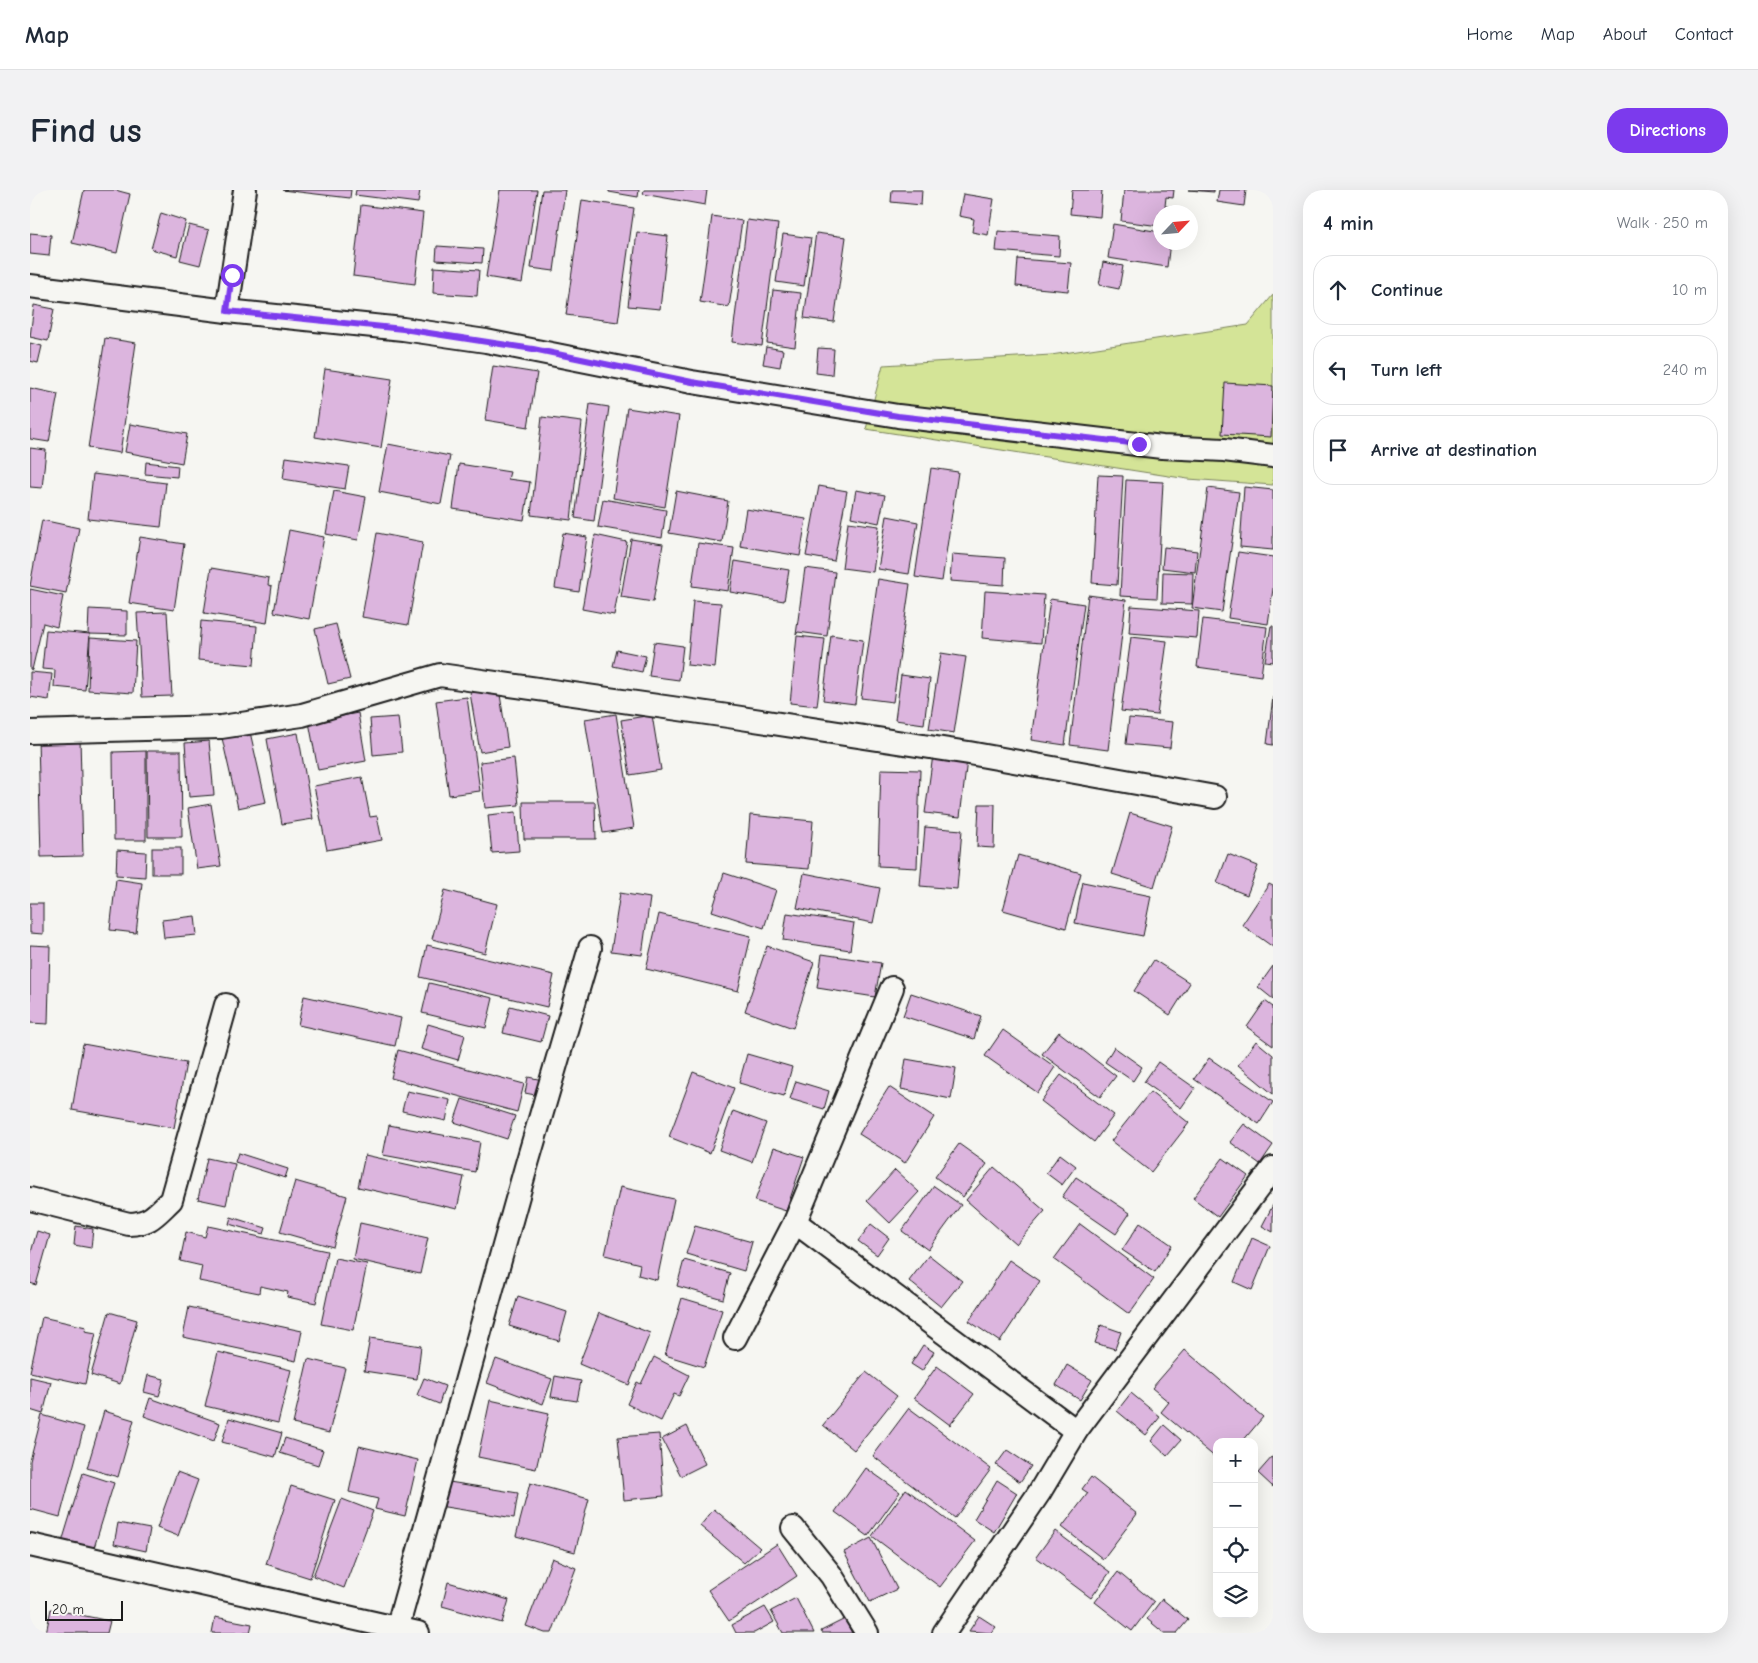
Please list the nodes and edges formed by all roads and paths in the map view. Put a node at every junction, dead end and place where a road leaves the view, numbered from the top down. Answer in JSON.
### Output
{"nodes":[{"id":1,"x":245,"y":190,"type":"edge"},
{"id":2,"x":30,"y":286,"type":"edge"},
{"id":3,"x":227,"y":311,"type":"junction"},
{"id":4,"x":1273,"y":456,"type":"edge"},
{"id":5,"x":30,"y":732,"type":"edge"},
{"id":6,"x":1214,"y":798,"type":"dead end"},
{"id":7,"x":590,"y":948,"type":"dead end"},
{"id":8,"x":892,"y":988,"type":"dead end"},
{"id":9,"x":226,"y":1005,"type":"dead end"},
{"id":10,"x":1273,"y":1168,"type":"edge"},
{"id":11,"x":30,"y":1199,"type":"edge"},
{"id":12,"x":795,"y":1222,"type":"junction"},
{"id":13,"x":735,"y":1338,"type":"dead end"},
{"id":14,"x":1076,"y":1431,"type":"junction"},
{"id":15,"x":792,"y":1528,"type":"dead end"},
{"id":16,"x":30,"y":1545,"type":"edge"},
{"id":17,"x":407,"y":1631,"type":"edge"},
{"id":18,"x":867,"y":1633,"type":"edge"},
{"id":19,"x":944,"y":1633,"type":"edge"}],
"edges":[{"from":1,"to":3,"type":"street"},
{"from":2,"to":3,"type":"street"},
{"from":3,"to":4,"type":"street"},
{"from":5,"to":6,"type":"street"},
{"from":7,"to":17,"type":"street"},
{"from":8,"to":12,"type":"street"},
{"from":9,"to":11,"type":"street"},
{"from":10,"to":14,"type":"street"},
{"from":12,"to":13,"type":"street"},
{"from":12,"to":14,"type":"street"},
{"from":14,"to":19,"type":"street"},
{"from":15,"to":18,"type":"street"},
{"from":16,"to":17,"type":"street"}]}
